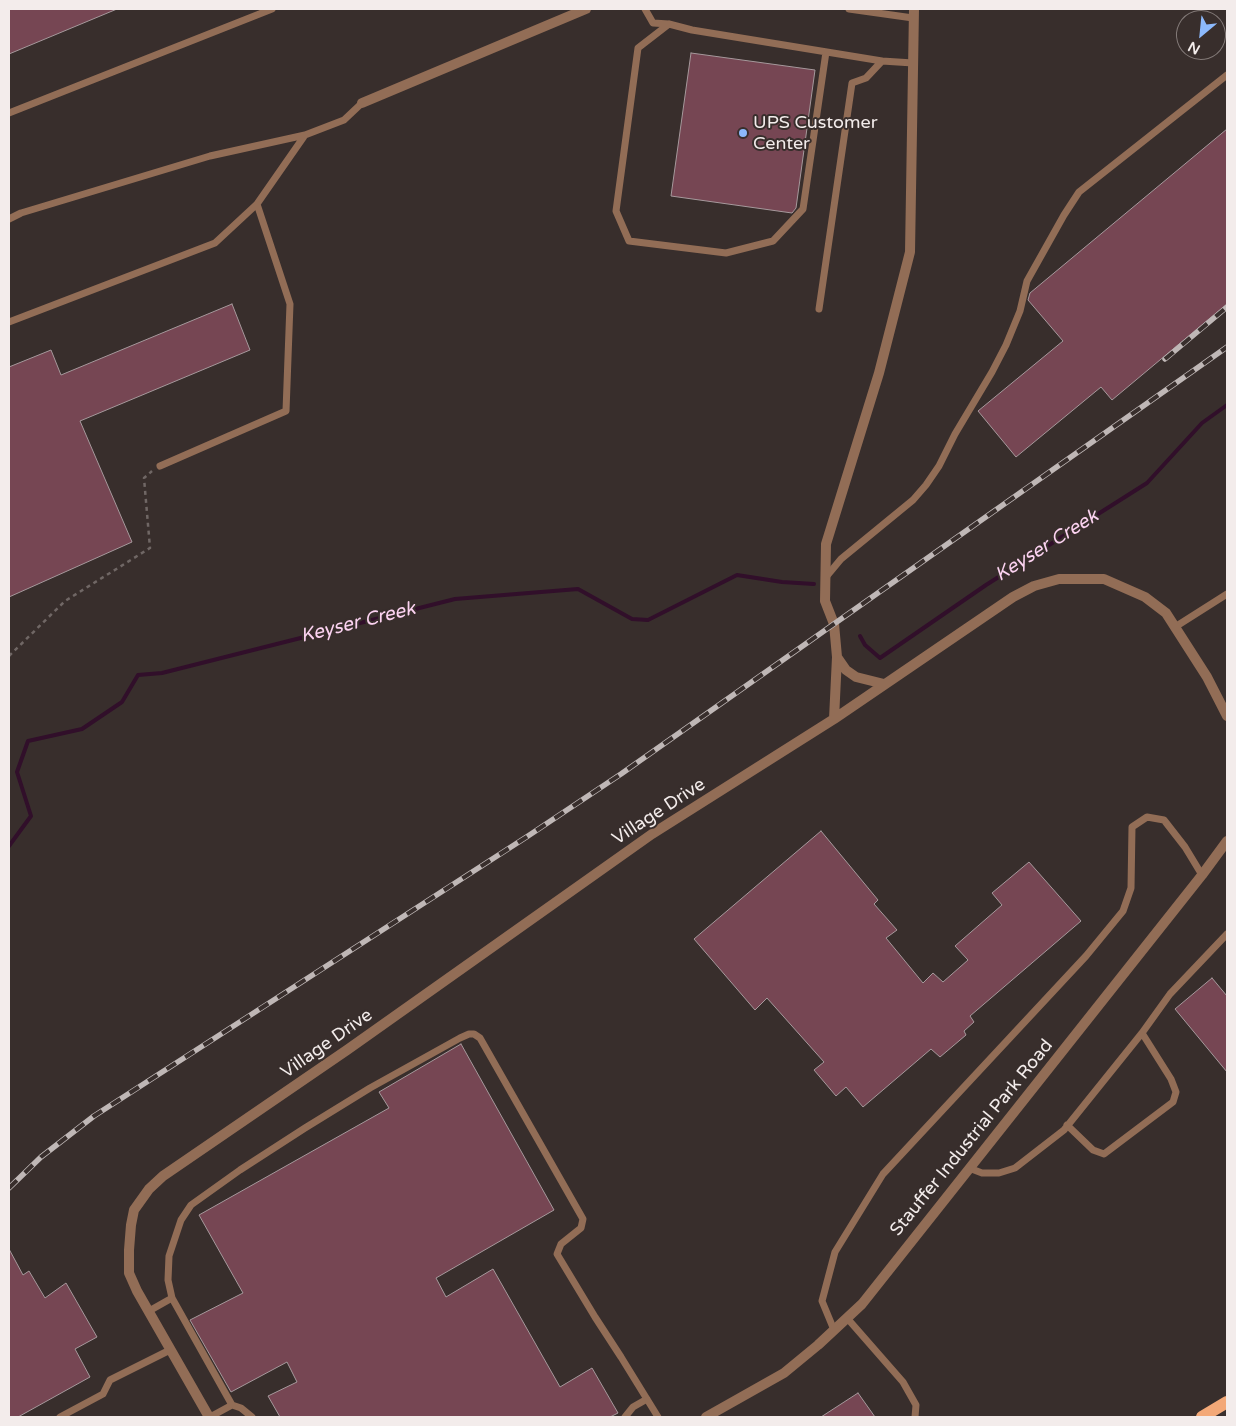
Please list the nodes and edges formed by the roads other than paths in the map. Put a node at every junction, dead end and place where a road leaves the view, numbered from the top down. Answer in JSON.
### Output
{"nodes":[{"id":1,"x":272,"y":9,"type":"edge"},
{"id":2,"x":586,"y":9,"type":"edge"},
{"id":3,"x":645,"y":9,"type":"edge"},
{"id":4,"x":849,"y":9,"type":"edge"},
{"id":5,"x":913,"y":13,"type":"edge"},
{"id":6,"x":669,"y":24,"type":"junction"},
{"id":7,"x":826,"y":52,"type":"junction"},
{"id":8,"x":882,"y":61,"type":"junction"},
{"id":9,"x":913,"y":63,"type":"junction"},
{"id":10,"x":1227,"y":75,"type":"edge"},
{"id":11,"x":362,"y":103,"type":"joint"},
{"id":12,"x":9,"y":112,"type":"edge"},
{"id":13,"x":305,"y":135,"type":"junction"},
{"id":14,"x":257,"y":204,"type":"junction"},
{"id":15,"x":9,"y":219,"type":"edge"},
{"id":16,"x":819,"y":309,"type":"dead end"},
{"id":17,"x":9,"y":322,"type":"edge"},
{"id":18,"x":160,"y":466,"type":"road end"},
{"id":19,"x":825,"y":577,"type":"junction"},
{"id":20,"x":1227,"y":594,"type":"edge"},
{"id":21,"x":1175,"y":627,"type":"junction"},
{"id":22,"x":838,"y":657,"type":"junction"},
{"id":23,"x":884,"y":684,"type":"junction"},
{"id":24,"x":1227,"y":716,"type":"edge"},
{"id":25,"x":834,"y":719,"type":"junction"},
{"id":26,"x":1227,"y":841,"type":"edge"},
{"id":27,"x":1202,"y":875,"type":"junction"},
{"id":28,"x":1227,"y":934,"type":"edge"},
{"id":29,"x":1142,"y":1033,"type":"junction"},
{"id":30,"x":1067,"y":1126,"type":"junction"},
{"id":31,"x":969,"y":1168,"type":"junction"},
{"id":32,"x":172,"y":1298,"type":"junction"},
{"id":33,"x":148,"y":1311,"type":"junction"},
{"id":34,"x":847,"y":1318,"type":"junction"},
{"id":35,"x":834,"y":1330,"type":"junction"},
{"id":36,"x":170,"y":1350,"type":"junction"},
{"id":37,"x":648,"y":1399,"type":"junction"},
{"id":38,"x":1227,"y":1402,"type":"edge"},
{"id":39,"x":232,"y":1405,"type":"junction"},
{"id":40,"x":60,"y":1417,"type":"edge"},
{"id":41,"x":209,"y":1417,"type":"edge"},
{"id":42,"x":252,"y":1417,"type":"edge"},
{"id":43,"x":625,"y":1417,"type":"edge"},
{"id":44,"x":658,"y":1417,"type":"edge"},
{"id":45,"x":706,"y":1417,"type":"edge"},
{"id":46,"x":914,"y":1417,"type":"edge"},
{"id":47,"x":1202,"y":1417,"type":"edge"}],
"edges":[{"from":1,"to":12,"type":"lane"},
{"from":2,"to":11,"type":"street"},
{"from":3,"to":6,"type":"lane"},
{"from":4,"to":5,"type":"lane"},
{"from":5,"to":9,"type":"street"},
{"from":6,"to":7,"type":"lane"},
{"from":6,"to":7,"type":"lane"},
{"from":7,"to":8,"type":"lane"},
{"from":8,"to":9,"type":"lane"},
{"from":8,"to":16,"type":"lane"},
{"from":9,"to":19,"type":"street"},
{"from":10,"to":19,"type":"lane"},
{"from":11,"to":13,"type":"lane"},
{"from":13,"to":14,"type":"lane"},
{"from":13,"to":15,"type":"lane"},
{"from":14,"to":17,"type":"lane"},
{"from":14,"to":18,"type":"lane"},
{"from":19,"to":22,"type":"street"},
{"from":20,"to":21,"type":"lane"},
{"from":21,"to":23,"type":"street","name":"Village Drive"},
{"from":21,"to":24,"type":"street","name":"Village Drive"},
{"from":22,"to":23,"type":"street"},
{"from":22,"to":25,"type":"street"},
{"from":23,"to":25,"type":"street","name":"Village Drive"},
{"from":25,"to":33,"type":"street","name":"Village Drive"},
{"from":26,"to":27,"type":"street","name":"Stauffer Industrial Park Road"},
{"from":27,"to":31,"type":"street","name":"Stauffer Industrial Park Road"},
{"from":27,"to":35,"type":"lane"},
{"from":28,"to":29,"type":"lane"},
{"from":29,"to":30,"type":"lane"},
{"from":29,"to":30,"type":"lane"},
{"from":30,"to":31,"type":"lane"},
{"from":31,"to":34,"type":"street","name":"Stauffer Industrial Park Road"},
{"from":32,"to":33,"type":"lane"},
{"from":32,"to":37,"type":"lane"},
{"from":32,"to":39,"type":"lane"},
{"from":33,"to":36,"type":"street","name":"Village Drive"},
{"from":34,"to":35,"type":"street","name":"Stauffer Industrial Park Road"},
{"from":34,"to":46,"type":"lane"},
{"from":35,"to":45,"type":"street","name":"Stauffer Industrial Park Road"},
{"from":36,"to":40,"type":"lane"},
{"from":36,"to":41,"type":"street","name":"Village Drive"},
{"from":37,"to":43,"type":"lane"},
{"from":37,"to":44,"type":"lane"},
{"from":38,"to":47,"type":"main road"},
{"from":39,"to":41,"type":"lane"},
{"from":39,"to":42,"type":"lane"}]}
